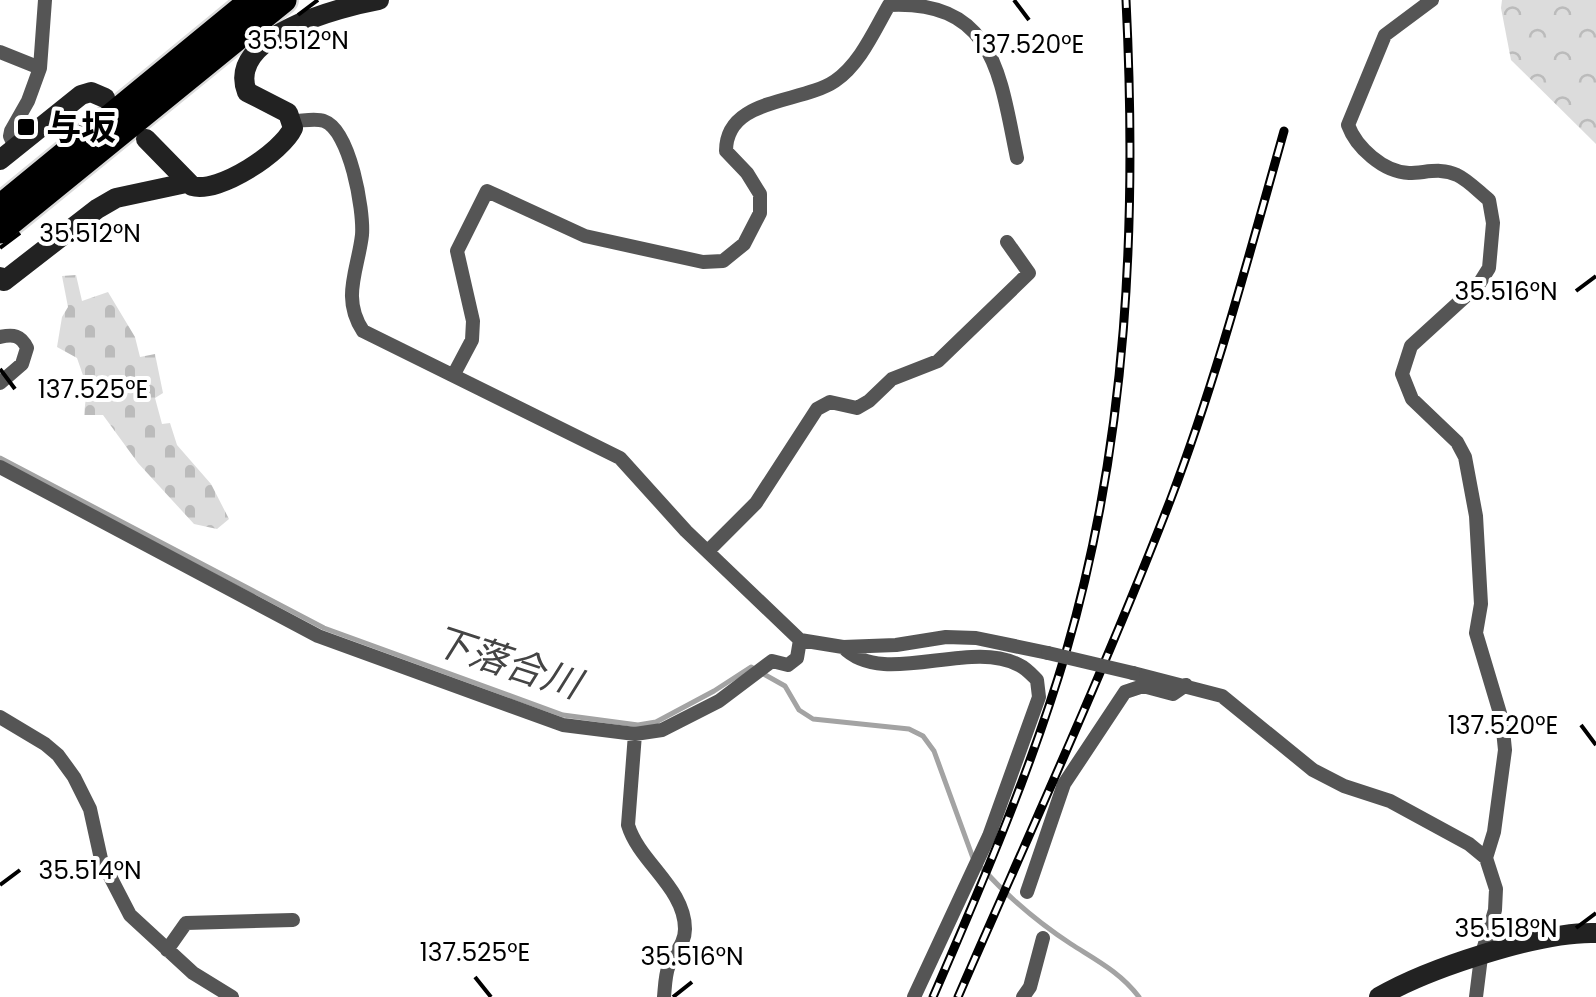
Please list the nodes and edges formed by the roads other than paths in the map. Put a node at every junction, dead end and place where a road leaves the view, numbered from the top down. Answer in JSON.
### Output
{"nodes":[{"id":1,"x":46,"y":0,"type":"edge"},
{"id":2,"x":252,"y":0,"type":"edge"},
{"id":3,"x":379,"y":0,"type":"edge"},
{"id":4,"x":1432,"y":0,"type":"edge"},
{"id":5,"x":288,"y":1,"type":"edge"},
{"id":6,"x":0,"y":52,"type":"edge"},
{"id":7,"x":40,"y":68,"type":"junction"},
{"id":8,"x":104,"y":98,"type":"dead end"},
{"id":9,"x":293,"y":120,"type":"junction"},
{"id":10,"x":146,"y":139,"type":"dead end"},
{"id":11,"x":8,"y":154,"type":"edge"},
{"id":12,"x":1017,"y":158,"type":"dead end"},
{"id":13,"x":186,"y":183,"type":"junction"},
{"id":14,"x":0,"y":206,"type":"edge"},
{"id":15,"x":0,"y":230,"type":"edge"},
{"id":16,"x":1007,"y":242,"type":"dead end"},
{"id":17,"x":1,"y":281,"type":"edge"},
{"id":18,"x":0,"y":337,"type":"edge"},
{"id":19,"x":454,"y":374,"type":"junction"},
{"id":20,"x":0,"y":383,"type":"edge"},
{"id":21,"x":0,"y":467,"type":"edge"},
{"id":22,"x":708,"y":551,"type":"junction"},
{"id":23,"x":800,"y":640,"type":"junction"},
{"id":24,"x":844,"y":647,"type":"junction"},
{"id":25,"x":1186,"y":684,"type":"junction"},
{"id":26,"x":0,"y":717,"type":"edge"},
{"id":27,"x":635,"y":734,"type":"junction"},
{"id":28,"x":1486,"y":858,"type":"junction"},
{"id":29,"x":1027,"y":892,"type":"dead end"},
{"id":30,"x":293,"y":920,"type":"dead end"},
{"id":31,"x":1596,"y":932,"type":"edge"},
{"id":32,"x":1042,"y":938,"type":"dead end"},
{"id":33,"x":167,"y":950,"type":"junction"},
{"id":34,"x":1482,"y":957,"type":"junction"},
{"id":35,"x":232,"y":997,"type":"edge"},
{"id":36,"x":664,"y":997,"type":"edge"},
{"id":37,"x":914,"y":997,"type":"edge"},
{"id":38,"x":1022,"y":997,"type":"edge"},
{"id":39,"x":1379,"y":997,"type":"edge"},
{"id":40,"x":1476,"y":997,"type":"edge"}],
"edges":[{"from":1,"to":7,"type":"street"},
{"from":2,"to":14,"type":"highway"},
{"from":3,"to":9,"type":"street"},
{"from":4,"to":28,"type":"street"},
{"from":5,"to":15,"type":"highway"},
{"from":6,"to":7,"type":"street"},
{"from":7,"to":11,"type":"street"},
{"from":8,"to":11,"type":"street"},
{"from":9,"to":13,"type":"street"},
{"from":9,"to":19,"type":"street"},
{"from":10,"to":13,"type":"street"},
{"from":12,"to":19,"type":"street"},
{"from":13,"to":17,"type":"street"},
{"from":16,"to":22,"type":"street"},
{"from":18,"to":20,"type":"street"},
{"from":19,"to":22,"type":"street"},
{"from":21,"to":27,"type":"street"},
{"from":22,"to":23,"type":"street"},
{"from":23,"to":24,"type":"street"},
{"from":23,"to":27,"type":"street"},
{"from":24,"to":25,"type":"street","bridge":true},
{"from":24,"to":37,"type":"street"},
{"from":25,"to":28,"type":"street"},
{"from":25,"to":29,"type":"street"},
{"from":26,"to":33,"type":"street"},
{"from":27,"to":36,"type":"street"},
{"from":28,"to":34,"type":"street"},
{"from":30,"to":33,"type":"street"},
{"from":31,"to":34,"type":"street"},
{"from":32,"to":38,"type":"street"},
{"from":33,"to":35,"type":"street"},
{"from":34,"to":39,"type":"street"},
{"from":34,"to":40,"type":"street"}]}
